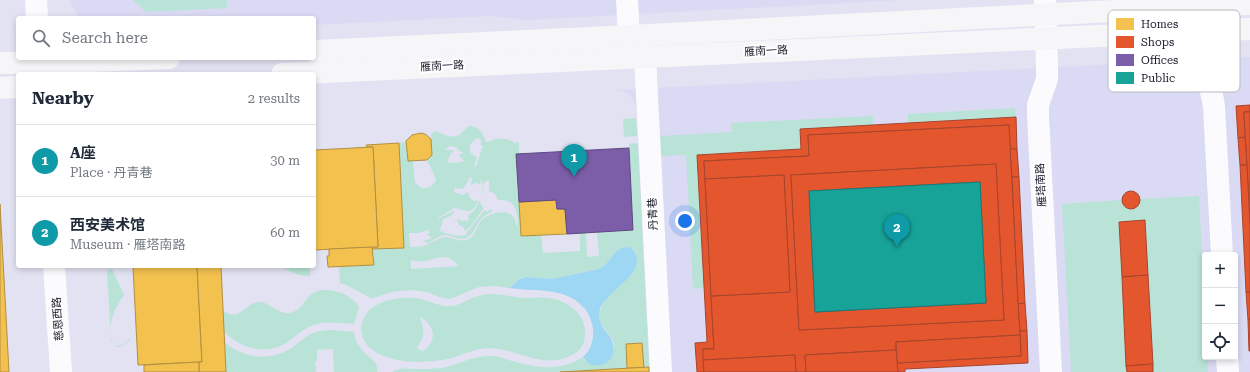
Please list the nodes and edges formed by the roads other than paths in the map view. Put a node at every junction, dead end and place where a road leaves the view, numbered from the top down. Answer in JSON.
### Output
{"nodes":[{"id":1,"x":36,"y":0,"type":"edge"},
{"id":2,"x":627,"y":0,"type":"edge"},
{"id":3,"x":1201,"y":3,"type":"edge"},
{"id":4,"x":1250,"y":4,"type":"edge"},
{"id":5,"x":1045,"y":7,"type":"edge"},
{"id":6,"x":37,"y":16,"type":"edge"},
{"id":7,"x":1250,"y":29,"type":"edge"},
{"id":8,"x":1240,"y":30,"type":"edge"},
{"id":9,"x":629,"y":36,"type":"junction"},
{"id":10,"x":1108,"y":36,"type":"edge"},
{"id":11,"x":1046,"y":39,"type":"junction"},
{"id":12,"x":316,"y":51,"type":"edge"},
{"id":13,"x":645,"y":57,"type":"junction"},
{"id":14,"x":132,"y":60,"type":"edge"},
{"id":15,"x":0,"y":63,"type":"edge"},
{"id":16,"x":40,"y":65,"type":"edge"},
{"id":17,"x":316,"y":72,"type":"edge"},
{"id":18,"x":16,"y":87,"type":"edge"},
{"id":19,"x":0,"y":88,"type":"edge"},
{"id":20,"x":1211,"y":92,"type":"edge"},
{"id":21,"x":1222,"y":252,"type":"edge"},
{"id":22,"x":54,"y":268,"type":"edge"},
{"id":23,"x":1227,"y":360,"type":"edge"},
{"id":24,"x":61,"y":372,"type":"edge"},
{"id":25,"x":661,"y":372,"type":"edge"},
{"id":26,"x":1051,"y":372,"type":"edge"},
{"id":27,"x":1228,"y":372,"type":"edge"}],
"edges":[{"from":1,"to":6,"type":"street"},
{"from":2,"to":9,"type":"street"},
{"from":3,"to":4,"type":"main road","name":"雁南一路"},
{"from":3,"to":5,"type":"main road","name":"雁南一路"},
{"from":5,"to":9,"type":"main road","name":"雁南一路"},
{"from":5,"to":11,"type":"street","name":"雁塔南路"},
{"from":7,"to":8,"type":"main road","name":"雁南一路"},
{"from":9,"to":12,"type":"main road","name":"雁南一路"},
{"from":10,"to":11,"type":"main road","name":"雁南一路"},
{"from":11,"to":13,"type":"main road","name":"雁南一路"},
{"from":11,"to":26,"type":"street","name":"雁塔南路"},
{"from":13,"to":17,"type":"main road","name":"雁南一路"},
{"from":13,"to":25,"type":"street","name":"丹青巷"},
{"from":14,"to":16,"type":"main road"},
{"from":15,"to":16,"type":"main road"},
{"from":18,"to":19,"type":"main road"},
{"from":20,"to":21,"type":"street"},
{"from":22,"to":24,"type":"street","name":"慈恩西路"},
{"from":23,"to":27,"type":"street"}]}
